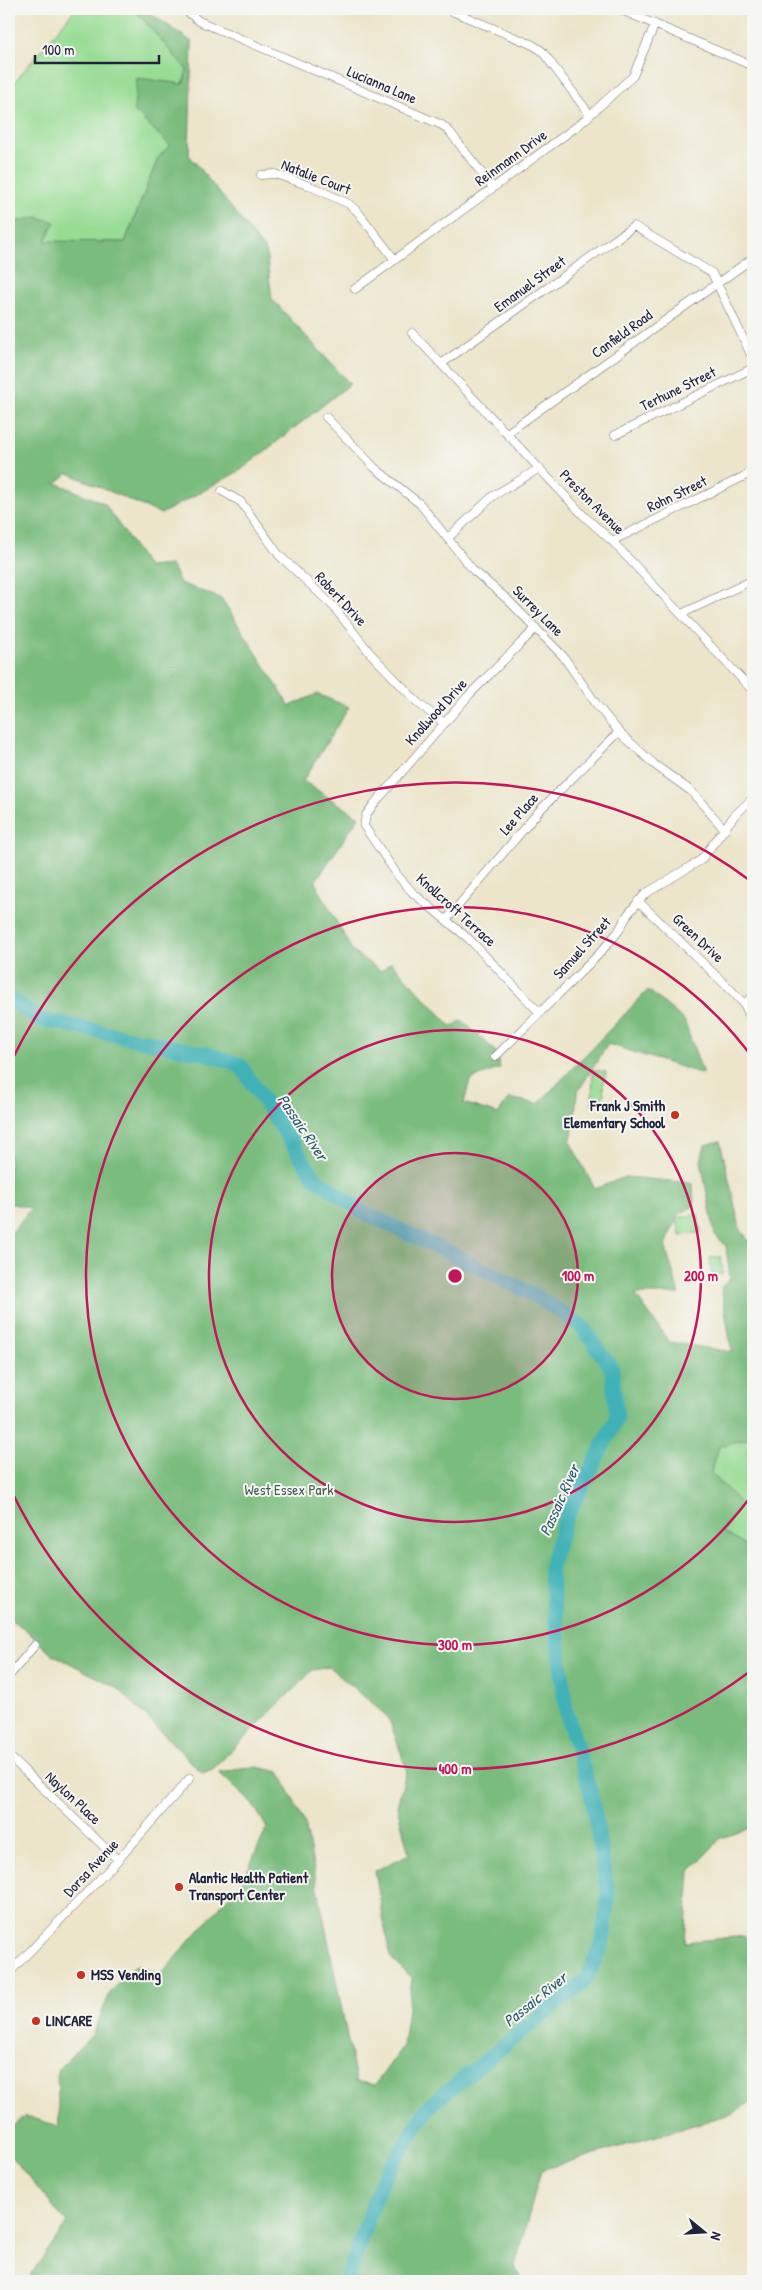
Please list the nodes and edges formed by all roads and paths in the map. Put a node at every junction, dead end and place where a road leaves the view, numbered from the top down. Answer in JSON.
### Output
{"nodes":[{"id":1,"x":184,"y":9,"type":"edge"},
{"id":2,"x":447,"y":9,"type":"edge"},
{"id":3,"x":619,"y":9,"type":"edge"},
{"id":4,"x":655,"y":24,"type":"junction"},
{"id":5,"x":753,"y":66,"type":"edge"},
{"id":6,"x":590,"y":115,"type":"junction"},
{"id":7,"x":261,"y":175,"type":"dead end"},
{"id":8,"x":493,"y":188,"type":"junction"},
{"id":9,"x":753,"y":258,"type":"edge"},
{"id":10,"x":395,"y":260,"type":"junction"},
{"id":11,"x":717,"y":283,"type":"junction"},
{"id":12,"x":356,"y":289,"type":"dead end"},
{"id":13,"x":412,"y":333,"type":"dead end"},
{"id":14,"x":753,"y":359,"type":"edge"},
{"id":15,"x":441,"y":364,"type":"junction"},
{"id":16,"x":753,"y":368,"type":"edge"},
{"id":17,"x":326,"y":417,"type":"dead end"},
{"id":18,"x":507,"y":433,"type":"junction"},
{"id":19,"x":615,"y":435,"type":"dead end"},
{"id":20,"x":540,"y":468,"type":"junction"},
{"id":21,"x":753,"y":472,"type":"edge"},
{"id":22,"x":222,"y":491,"type":"dead end"},
{"id":23,"x":448,"y":538,"type":"junction"},
{"id":24,"x":612,"y":541,"type":"junction"},
{"id":25,"x":753,"y":580,"type":"edge"},
{"id":26,"x":681,"y":614,"type":"junction"},
{"id":27,"x":536,"y":628,"type":"junction"},
{"id":28,"x":753,"y":691,"type":"edge"},
{"id":29,"x":444,"y":723,"type":"junction"},
{"id":30,"x":619,"y":732,"type":"junction"},
{"id":31,"x":753,"y":798,"type":"edge"},
{"id":32,"x":364,"y":821,"type":"joint"},
{"id":33,"x":725,"y":830,"type":"junction"},
{"id":34,"x":638,"y":901,"type":"junction"},
{"id":35,"x":446,"y":920,"type":"junction"},
{"id":36,"x":753,"y":996,"type":"edge"},
{"id":37,"x":744,"y":1004,"type":"junction"},
{"id":38,"x":540,"y":1013,"type":"junction"},
{"id":39,"x":753,"y":1022,"type":"edge"},
{"id":40,"x":495,"y":1057,"type":"dead end"},
{"id":41,"x":35,"y":1646,"type":"dead end"},
{"id":42,"x":9,"y":1676,"type":"edge"},
{"id":43,"x":9,"y":1756,"type":"edge"},
{"id":44,"x":190,"y":1778,"type":"dead end"},
{"id":45,"x":118,"y":1860,"type":"junction"},
{"id":46,"x":9,"y":1974,"type":"edge"}],
"edges":[{"from":1,"to":8,"type":"street","name":"Lucianna Lane"},
{"from":2,"to":6,"type":"street"},
{"from":3,"to":4,"type":"street"},
{"from":4,"to":5,"type":"street"},
{"from":4,"to":6,"type":"street","name":"Reinmann Drive"},
{"from":6,"to":8,"type":"street","name":"Reinmann Drive"},
{"from":7,"to":10,"type":"street","name":"Natalie Court"},
{"from":8,"to":10,"type":"street","name":"Reinmann Drive"},
{"from":9,"to":11,"type":"street","name":"Canfield Road"},
{"from":10,"to":12,"type":"street","name":"Reinmann Drive"},
{"from":11,"to":14,"type":"street"},
{"from":11,"to":15,"type":"street","name":"Emanuel Street"},
{"from":11,"to":18,"type":"street","name":"Canfield Road"},
{"from":13,"to":15,"type":"street","name":"Preston Avenue"},
{"from":15,"to":18,"type":"street","name":"Preston Avenue"},
{"from":16,"to":19,"type":"street","name":"Terhune Street"},
{"from":17,"to":23,"type":"street","name":"Surrey Lane"},
{"from":18,"to":20,"type":"street","name":"Preston Avenue"},
{"from":20,"to":23,"type":"street"},
{"from":20,"to":24,"type":"street","name":"Preston Avenue"},
{"from":21,"to":24,"type":"street","name":"Rohn Street"},
{"from":22,"to":29,"type":"street","name":"Robert Drive"},
{"from":23,"to":27,"type":"street","name":"Surrey Lane"},
{"from":24,"to":26,"type":"street","name":"Preston Avenue"},
{"from":25,"to":26,"type":"street"},
{"from":26,"to":28,"type":"street","name":"Preston Avenue"},
{"from":27,"to":29,"type":"street","name":"Knollwood Drive"},
{"from":27,"to":30,"type":"street","name":"Surrey Lane"},
{"from":29,"to":32,"type":"street","name":"Knollwood Drive"},
{"from":30,"to":33,"type":"street","name":"Surrey Lane"},
{"from":30,"to":35,"type":"street","name":"Lee Place"},
{"from":31,"to":33,"type":"street","name":"Samuel Street"},
{"from":32,"to":35,"type":"street","name":"Knollcroft Terrace"},
{"from":33,"to":34,"type":"street","name":"Samuel Street"},
{"from":34,"to":37,"type":"street","name":"Green Drive"},
{"from":34,"to":38,"type":"street","name":"Samuel Street"},
{"from":35,"to":38,"type":"street","name":"Knollcroft Terrace"},
{"from":36,"to":37,"type":"street"},
{"from":37,"to":39,"type":"street","name":"Green Drive"},
{"from":38,"to":40,"type":"street","name":"Samuel Street"},
{"from":41,"to":42,"type":"street"},
{"from":43,"to":45,"type":"street","name":"Naylon Place"},
{"from":44,"to":45,"type":"street","name":"Dorsa Avenue"},
{"from":45,"to":46,"type":"street","name":"Dorsa Avenue"}]}
